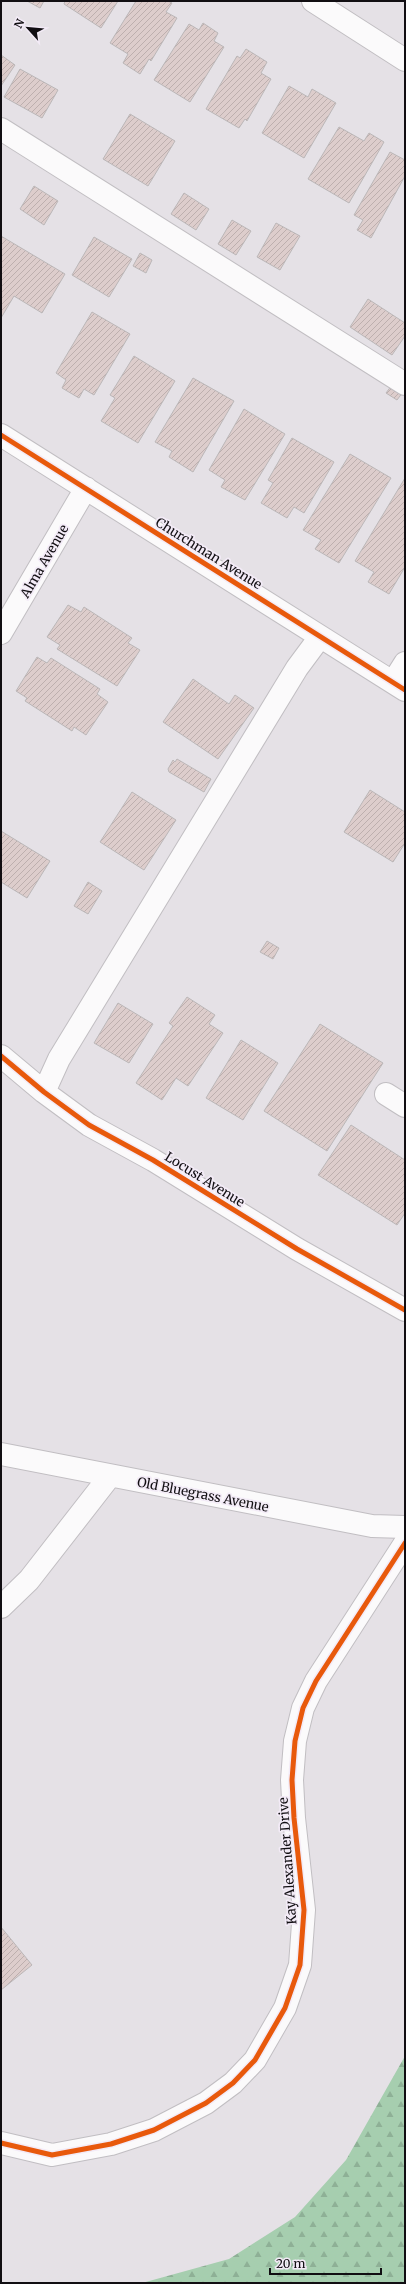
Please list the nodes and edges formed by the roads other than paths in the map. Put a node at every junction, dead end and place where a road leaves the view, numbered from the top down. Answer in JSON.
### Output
{"nodes":[{"id":1,"x":313,"y":1,"type":"edge"},
{"id":2,"x":405,"y":60,"type":"edge"},
{"id":3,"x":1,"y":129,"type":"edge"},
{"id":4,"x":405,"y":384,"type":"edge"},
{"id":5,"x":1,"y":435,"type":"edge"},
{"id":6,"x":86,"y":488,"type":"junction"},
{"id":7,"x":1,"y":633,"type":"edge"},
{"id":8,"x":320,"y":636,"type":"junction"},
{"id":9,"x":405,"y":663,"type":"edge"},
{"id":10,"x":399,"y":686,"type":"edge"},
{"id":11,"x":1,"y":1056,"type":"edge"},
{"id":12,"x":44,"y":1092,"type":"junction"},
{"id":13,"x":386,"y":1094,"type":"dead end"},
{"id":14,"x":405,"y":1106,"type":"edge"},
{"id":15,"x":405,"y":1310,"type":"edge"},
{"id":16,"x":1,"y":1454,"type":"edge"},
{"id":17,"x":110,"y":1476,"type":"junction"},
{"id":18,"x":405,"y":1526,"type":"edge"},
{"id":19,"x":405,"y":1543,"type":"edge"},
{"id":20,"x":1,"y":1607,"type":"edge"},
{"id":21,"x":1,"y":2143,"type":"edge"}],
"edges":[{"from":1,"to":2,"type":"street"},
{"from":3,"to":4,"type":"street"},
{"from":5,"to":6,"type":"street","name":"Churchman Avenue"},
{"from":6,"to":7,"type":"street","name":"Alma Avenue"},
{"from":6,"to":8,"type":"street","name":"Churchman Avenue"},
{"from":8,"to":10,"type":"street","name":"Churchman Avenue"},
{"from":8,"to":12,"type":"street"},
{"from":9,"to":10,"type":"street"},
{"from":11,"to":12,"type":"street","name":"Locust Avenue"},
{"from":12,"to":15,"type":"street","name":"Locust Avenue"},
{"from":13,"to":14,"type":"street"},
{"from":16,"to":17,"type":"street","name":"Old Bluegrass Avenue"},
{"from":17,"to":18,"type":"street","name":"Old Bluegrass Avenue"},
{"from":17,"to":20,"type":"street"},
{"from":19,"to":21,"type":"street","name":"Kay Alexander Drive"}]}
